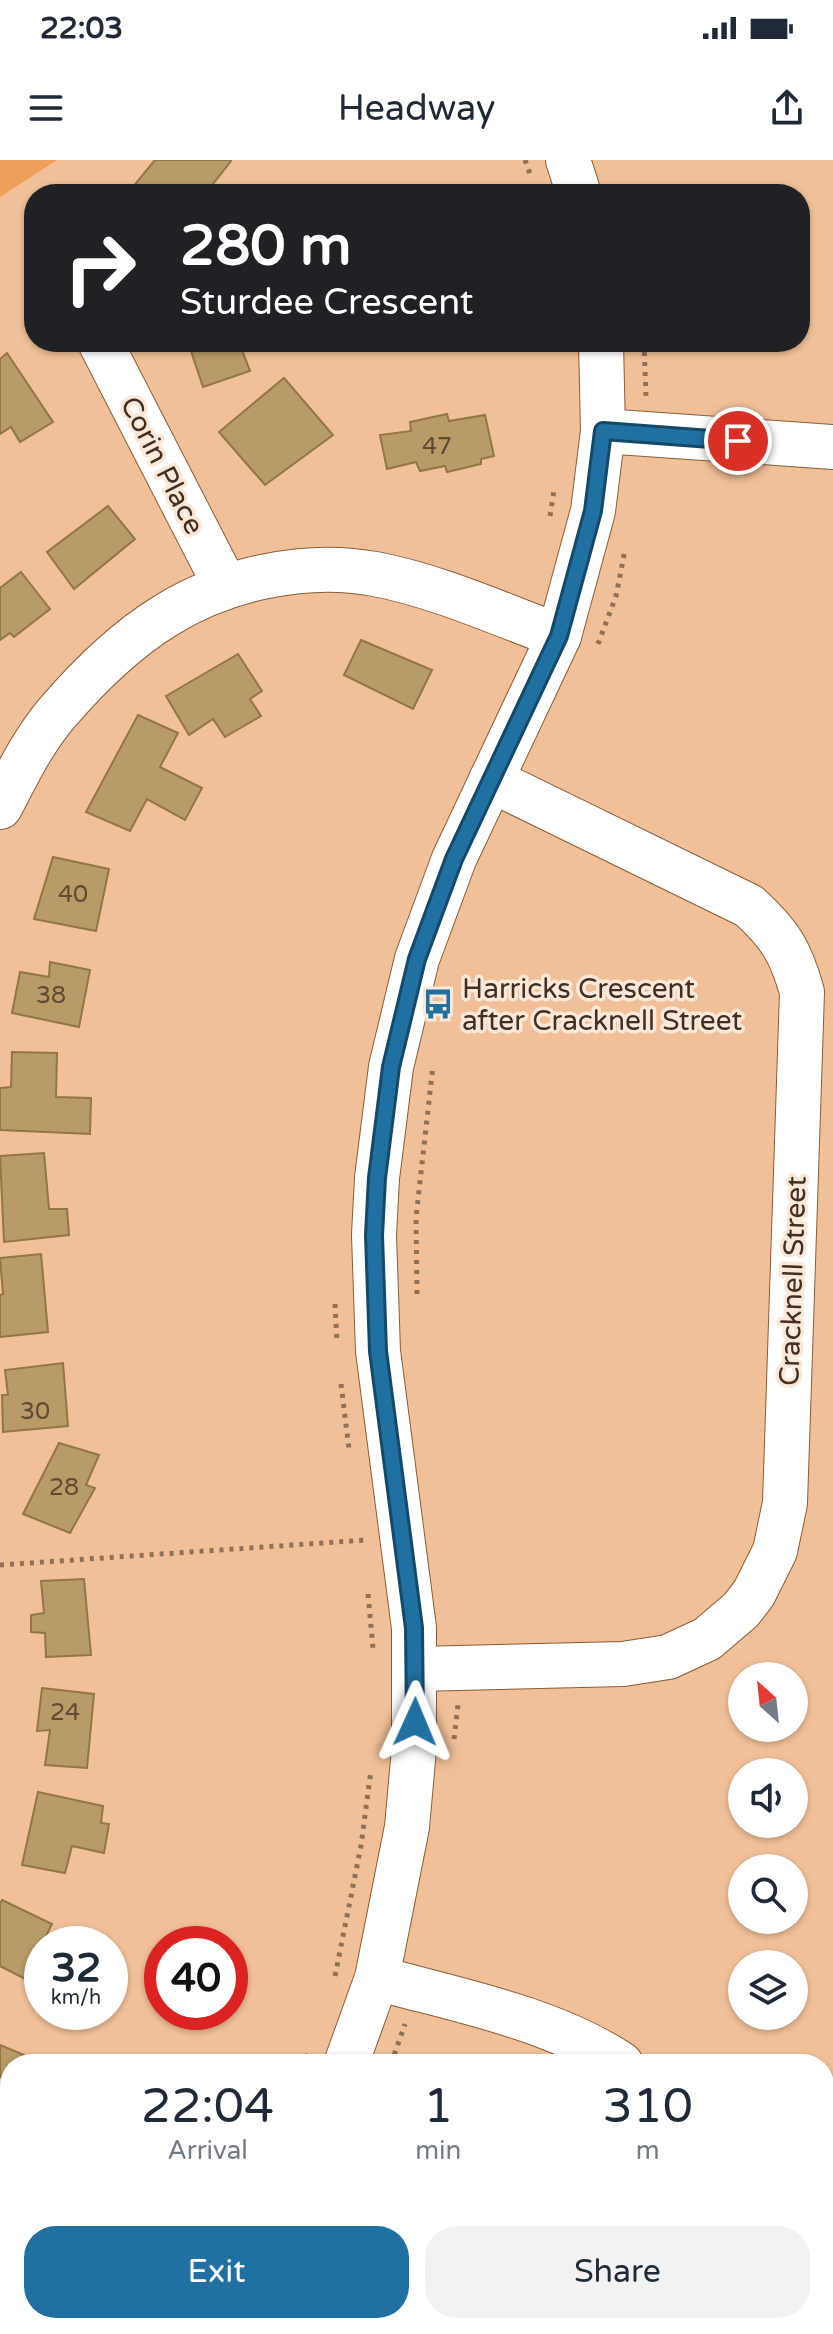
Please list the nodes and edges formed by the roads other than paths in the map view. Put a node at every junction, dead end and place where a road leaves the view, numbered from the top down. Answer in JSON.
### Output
{"nodes":[{"id":1,"x":568,"y":160,"type":"edge"},
{"id":2,"x":576,"y":184,"type":"edge"},
{"id":3,"x":105,"y":352,"type":"edge"},
{"id":4,"x":601,"y":352,"type":"edge"},
{"id":5,"x":603,"y":431,"type":"junction"},
{"id":6,"x":833,"y":447,"type":"edge"},
{"id":7,"x":226,"y":587,"type":"junction"},
{"id":8,"x":577,"y":643,"type":"junction"},
{"id":9,"x":491,"y":780,"type":"junction"},
{"id":10,"x":0,"y":807,"type":"edge"},
{"id":11,"x":436,"y":1669,"type":"junction"},
{"id":12,"x":397,"y":1983,"type":"junction"},
{"id":13,"x":352,"y":2054,"type":"edge"},
{"id":14,"x":603,"y":2054,"type":"edge"}],
"edges":[{"from":1,"to":2,"type":"street"},
{"from":3,"to":7,"type":"street","name":"Corin Place"},
{"from":4,"to":5,"type":"street"},
{"from":5,"to":6,"type":"street"},
{"from":5,"to":8,"type":"street"},
{"from":7,"to":8,"type":"street"},
{"from":7,"to":10,"type":"street"},
{"from":8,"to":9,"type":"street"},
{"from":9,"to":11,"type":"street"},
{"from":9,"to":11,"type":"street","name":"Cracknell Street"},
{"from":11,"to":12,"type":"street"},
{"from":12,"to":13,"type":"street"},
{"from":12,"to":14,"type":"street"}]}
